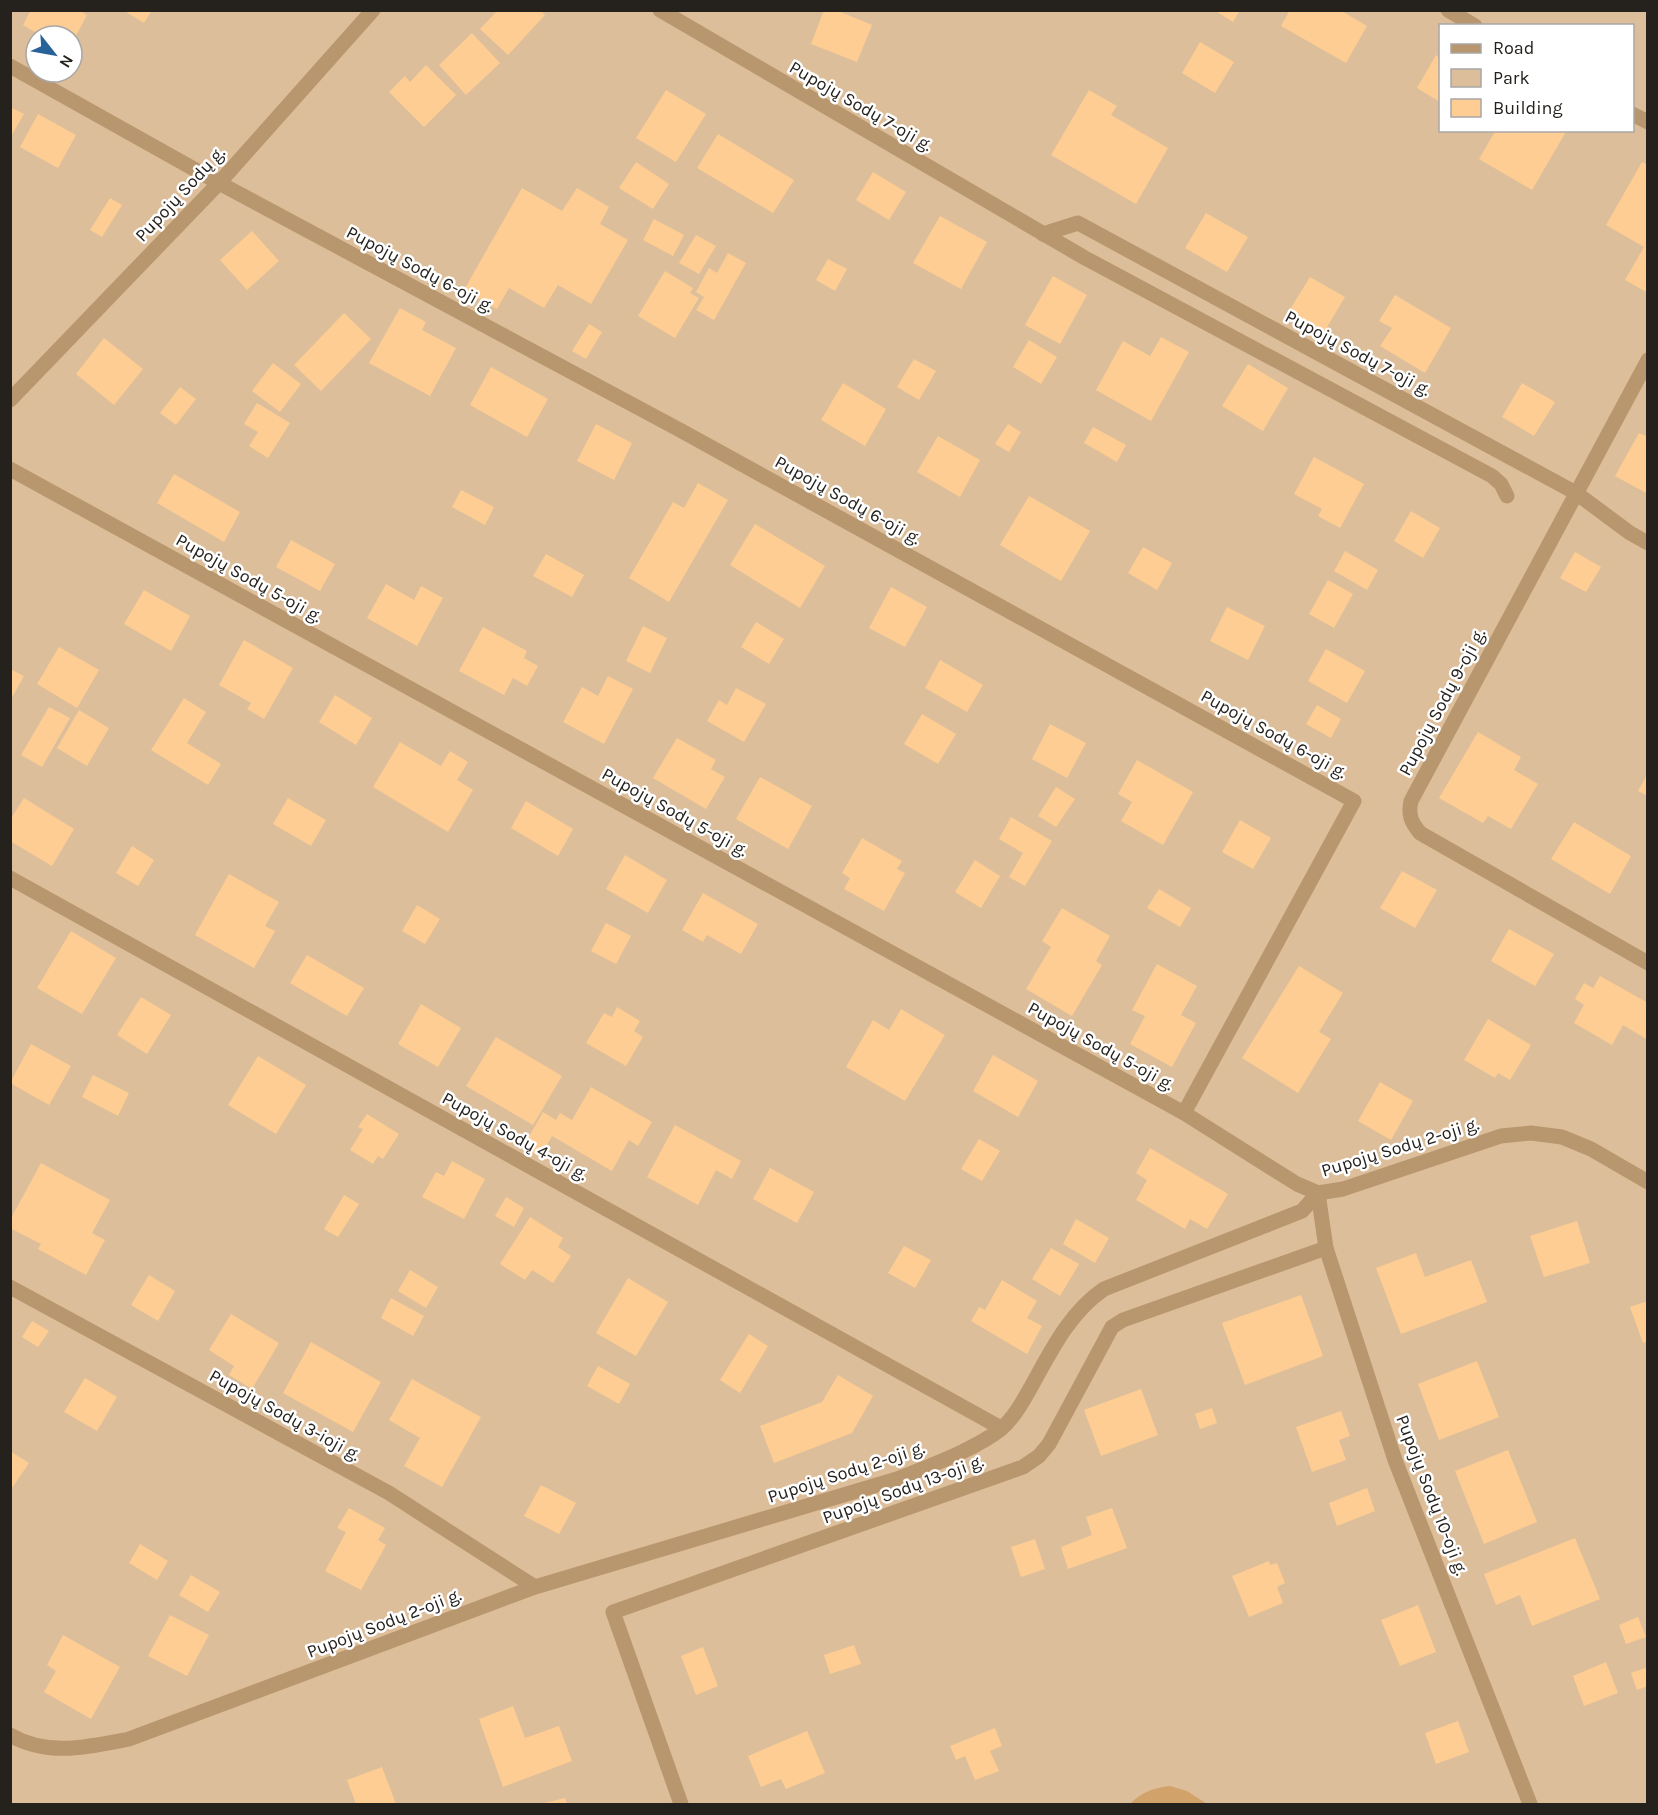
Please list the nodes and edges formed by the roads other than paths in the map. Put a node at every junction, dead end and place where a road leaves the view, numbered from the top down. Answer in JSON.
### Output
{"nodes":[{"id":1,"x":373,"y":10,"type":"edge"},
{"id":2,"x":660,"y":10,"type":"edge"},
{"id":3,"x":1448,"y":10,"type":"edge"},
{"id":4,"x":1472,"y":24,"type":"edge"},
{"id":5,"x":10,"y":66,"type":"edge"},
{"id":6,"x":219,"y":183,"type":"junction"},
{"id":7,"x":1042,"y":234,"type":"junction"},
{"id":8,"x":1647,"y":360,"type":"edge"},
{"id":9,"x":10,"y":400,"type":"edge"},
{"id":10,"x":10,"y":469,"type":"edge"},
{"id":11,"x":1576,"y":493,"type":"junction"},
{"id":12,"x":1507,"y":496,"type":"dead end"},
{"id":13,"x":1647,"y":543,"type":"edge"},
{"id":14,"x":10,"y":878,"type":"edge"},
{"id":15,"x":1647,"y":963,"type":"edge"},
{"id":16,"x":1184,"y":1113,"type":"junction"},
{"id":17,"x":1647,"y":1182,"type":"edge"},
{"id":18,"x":1318,"y":1193,"type":"junction"},
{"id":19,"x":1326,"y":1248,"type":"junction"},
{"id":20,"x":10,"y":1287,"type":"edge"},
{"id":21,"x":1002,"y":1428,"type":"junction"},
{"id":22,"x":535,"y":1587,"type":"junction"},
{"id":23,"x":10,"y":1735,"type":"edge"},
{"id":24,"x":681,"y":1804,"type":"edge"},
{"id":25,"x":1530,"y":1804,"type":"edge"}],
"edges":[{"from":1,"to":6,"type":"street","name":"Pupojų Sodų g."},
{"from":2,"to":7,"type":"street","name":"Pupojų Sodų 7-oji g."},
{"from":3,"to":4,"type":"street"},
{"from":5,"to":6,"type":"street","name":"Pupojų Sodų 6-oji g."},
{"from":6,"to":9,"type":"street","name":"Pupojų Sodų g."},
{"from":6,"to":16,"type":"street","name":"Pupojų Sodų 6-oji g."},
{"from":7,"to":11,"type":"street","name":"Pupojų Sodų 7-oji g."},
{"from":7,"to":12,"type":"street","name":"Pupojų Sodų 7-oji g."},
{"from":8,"to":11,"type":"street","name":"Pupojų Sodų 9-oji g."},
{"from":10,"to":16,"type":"street","name":"Pupojų Sodų 5-oji g."},
{"from":11,"to":13,"type":"street","name":"Pupojų Sodų 7-oji g."},
{"from":11,"to":15,"type":"street","name":"Pupojų Sodų 9-oji g."},
{"from":14,"to":21,"type":"street","name":"Pupojų Sodų 4-oji g."},
{"from":16,"to":18,"type":"street","name":"Pupojų Sodų 5-oji g."},
{"from":17,"to":18,"type":"street","name":"Pupojų Sodų 2-oji g."},
{"from":18,"to":19,"type":"street","name":"Pupojų Sodų 10-oji g."},
{"from":18,"to":21,"type":"street","name":"Pupojų Sodų 2-oji g."},
{"from":19,"to":24,"type":"street","name":"Pupojų Sodų 13-oji g."},
{"from":19,"to":25,"type":"street","name":"Pupojų Sodų 10-oji g."},
{"from":20,"to":22,"type":"street","name":"Pupojų Sodų 3-ioji g."},
{"from":21,"to":22,"type":"street","name":"Pupojų Sodų 2-oji g."},
{"from":22,"to":23,"type":"street","name":"Pupojų Sodų 2-oji g."}]}
